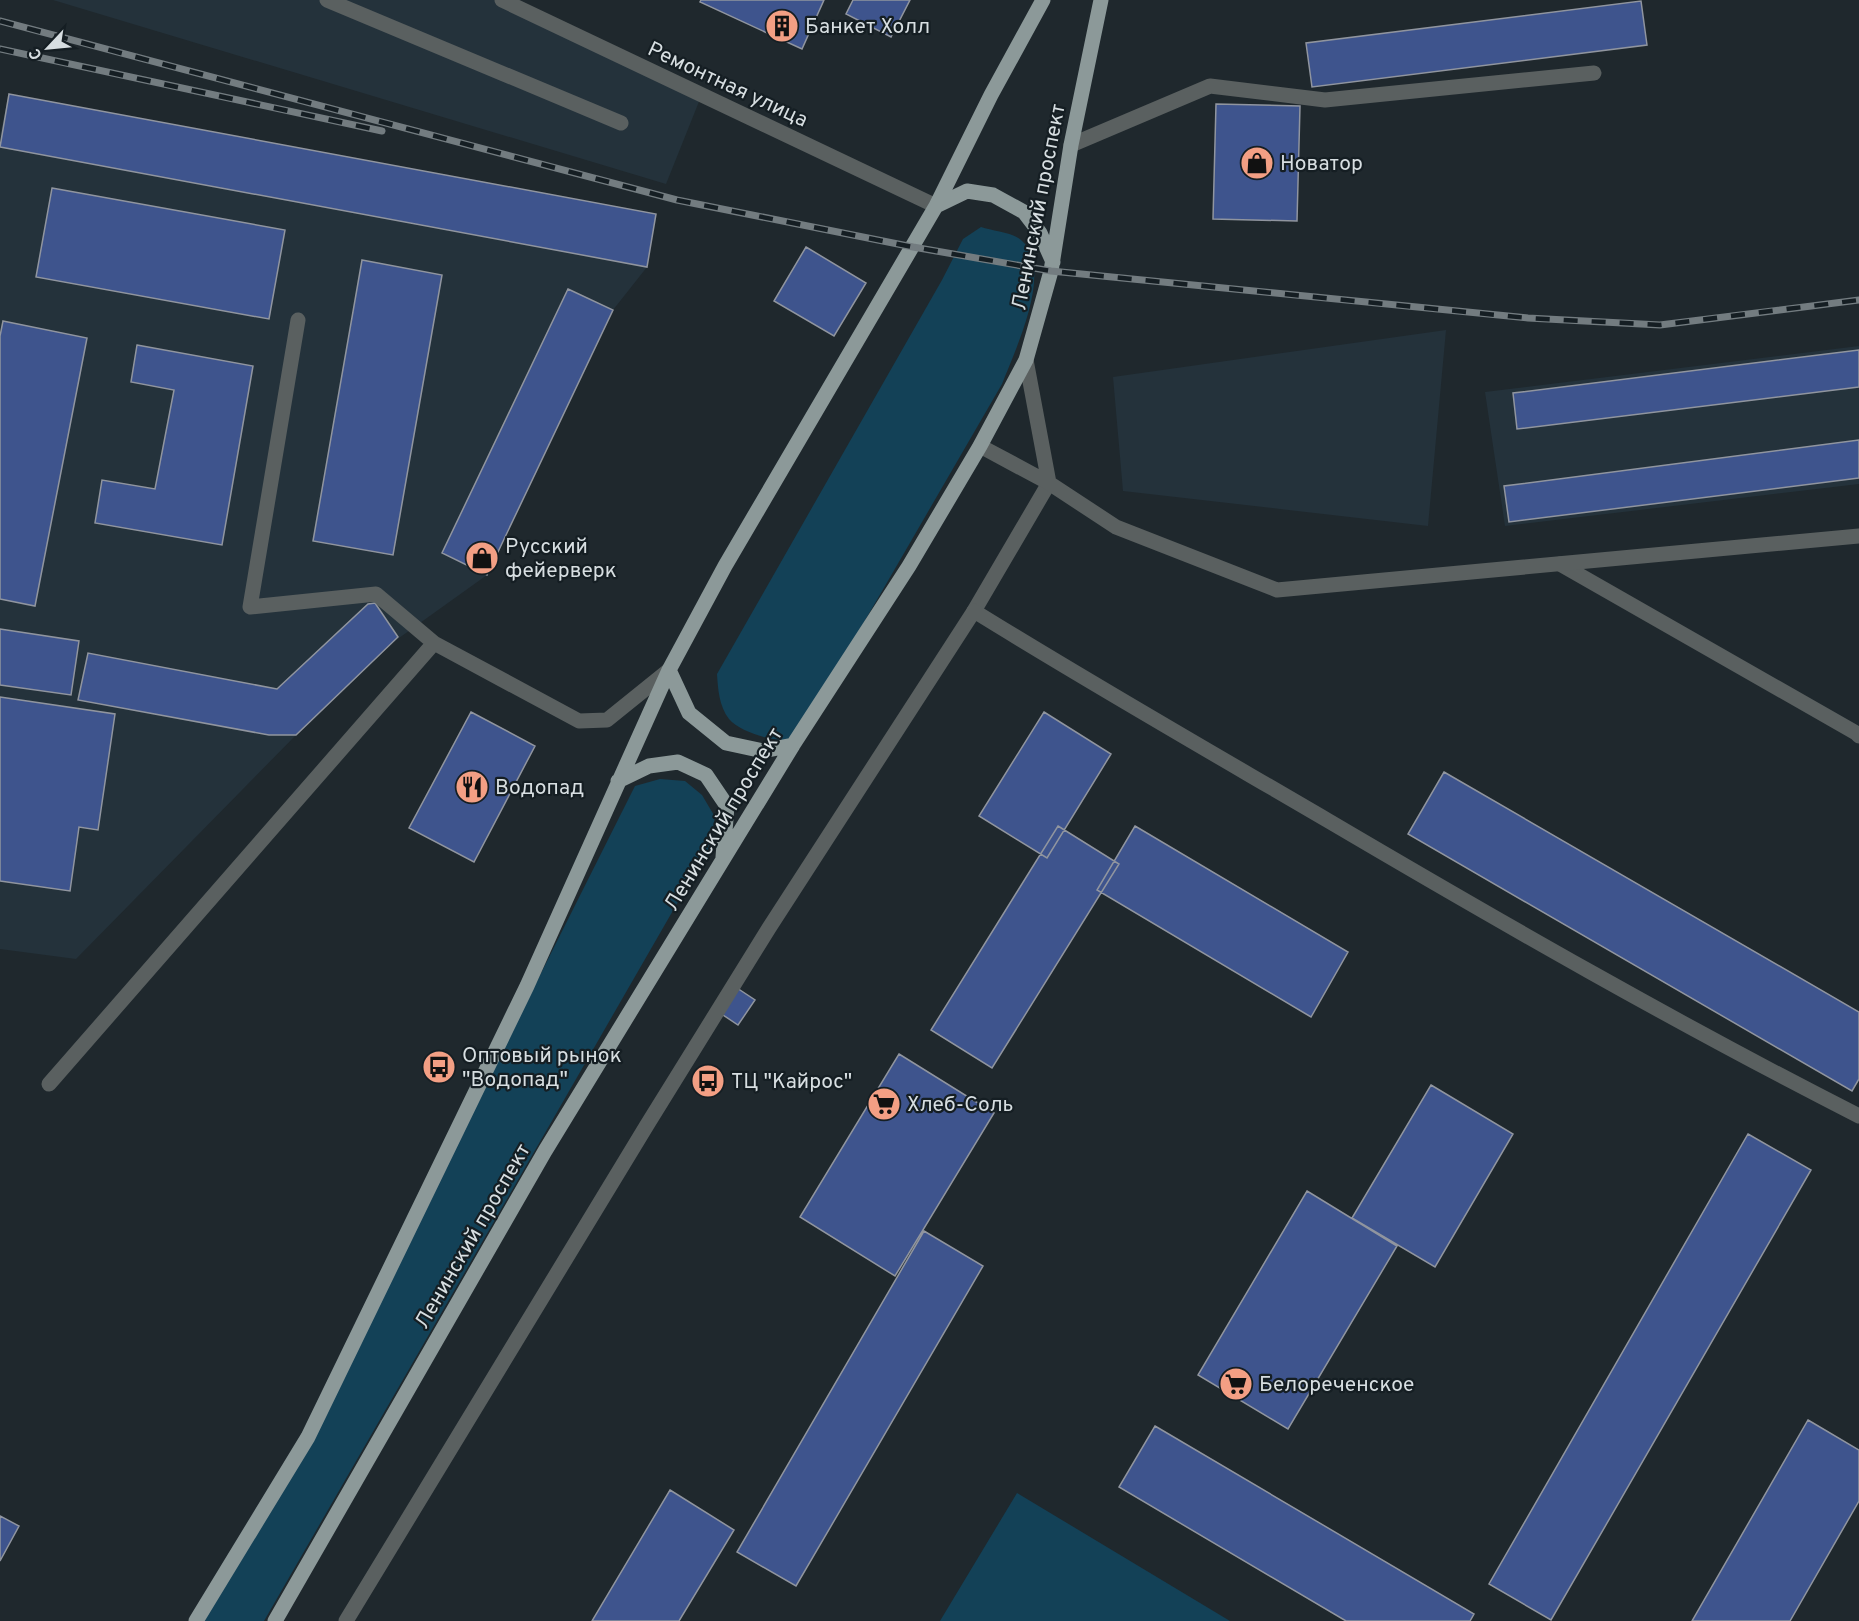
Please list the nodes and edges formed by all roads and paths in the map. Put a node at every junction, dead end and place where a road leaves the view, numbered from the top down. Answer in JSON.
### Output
{"nodes":[{"id":1,"x":327,"y":0,"type":"edge"},
{"id":2,"x":502,"y":0,"type":"edge"},
{"id":3,"x":1043,"y":0,"type":"edge"},
{"id":4,"x":1101,"y":0,"type":"edge"},
{"id":5,"x":1594,"y":72,"type":"dead end"},
{"id":6,"x":621,"y":123,"type":"dead end"},
{"id":7,"x":1071,"y":145,"type":"junction"},
{"id":8,"x":936,"y":206,"type":"junction"},
{"id":9,"x":1053,"y":262,"type":"junction"},
{"id":10,"x":298,"y":320,"type":"dead end"},
{"id":11,"x":1026,"y":360,"type":"junction"},
{"id":12,"x":980,"y":446,"type":"junction"},
{"id":13,"x":1049,"y":483,"type":"junction"},
{"id":14,"x":1859,"y":536,"type":"edge"},
{"id":15,"x":1560,"y":564,"type":"junction"},
{"id":16,"x":974,"y":611,"type":"junction"},
{"id":17,"x":434,"y":643,"type":"junction"},
{"id":18,"x":669,"y":670,"type":"junction"},
{"id":19,"x":1858,"y":732,"type":"edge"},
{"id":20,"x":793,"y":745,"type":"junction"},
{"id":21,"x":618,"y":781,"type":"junction"},
{"id":22,"x":723,"y":860,"type":"junction"},
{"id":23,"x":49,"y":1084,"type":"dead end"},
{"id":24,"x":1859,"y":1116,"type":"edge"},
{"id":25,"x":196,"y":1621,"type":"edge"},
{"id":26,"x":275,"y":1621,"type":"edge"},
{"id":27,"x":346,"y":1621,"type":"edge"}],
"edges":[{"from":1,"to":6,"type":"street"},
{"from":2,"to":8,"type":"street","name":"Ремонтная улица"},
{"from":3,"to":8,"type":"main road"},
{"from":4,"to":7,"type":"main road","name":"Ленинский проспект"},
{"from":5,"to":7,"type":"street"},
{"from":7,"to":9,"type":"main road","name":"Ленинский проспект"},
{"from":8,"to":9,"type":"main road"},
{"from":8,"to":18,"type":"main road"},
{"from":9,"to":11,"type":"main road","name":"Ленинский проспект"},
{"from":10,"to":17,"type":"street"},
{"from":11,"to":12,"type":"main road","name":"Ленинский проспект"},
{"from":11,"to":13,"type":"street"},
{"from":12,"to":13,"type":"street"},
{"from":12,"to":20,"type":"main road","name":"Ленинский проспект"},
{"from":13,"to":15,"type":"street"},
{"from":13,"to":16,"type":"street"},
{"from":14,"to":15,"type":"street"},
{"from":15,"to":19,"type":"street"},
{"from":16,"to":24,"type":"street"},
{"from":16,"to":27,"type":"street"},
{"from":17,"to":18,"type":"street"},
{"from":17,"to":23,"type":"street"},
{"from":18,"to":20,"type":"main road"},
{"from":18,"to":21,"type":"main road"},
{"from":20,"to":22,"type":"main road","name":"Ленинский проспект"},
{"from":21,"to":22,"type":"main road"},
{"from":21,"to":25,"type":"main road"},
{"from":22,"to":26,"type":"main road","name":"Ленинский проспект"}]}
